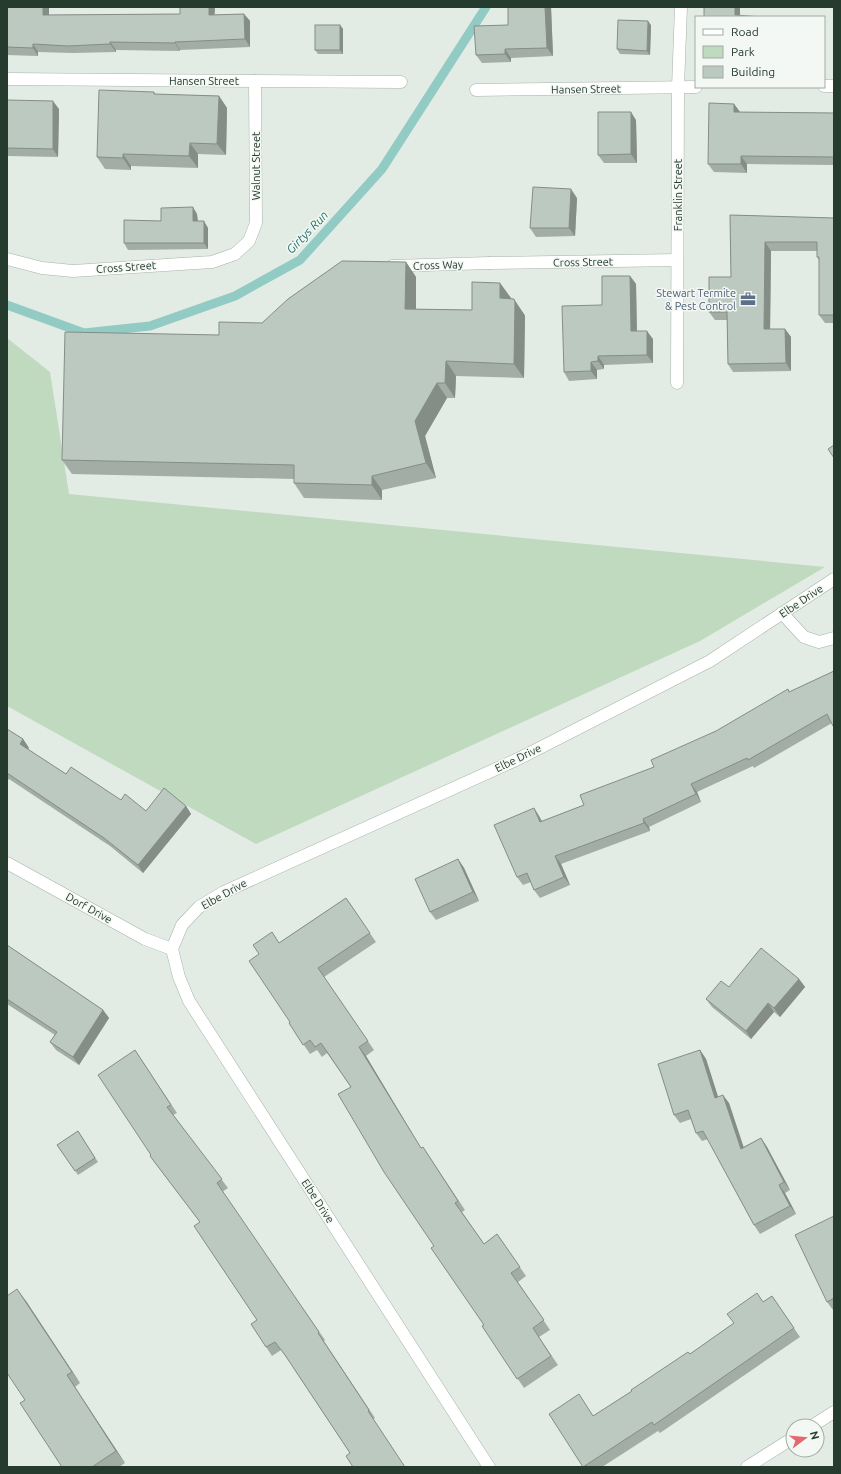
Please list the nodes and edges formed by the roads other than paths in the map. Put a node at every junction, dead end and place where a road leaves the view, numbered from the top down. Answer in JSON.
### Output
{"nodes":[{"id":1,"x":681,"y":7,"type":"edge"},
{"id":2,"x":7,"y":80,"type":"edge"},
{"id":3,"x":255,"y":81,"type":"junction"},
{"id":4,"x":401,"y":82,"type":"dead end"},
{"id":5,"x":678,"y":87,"type":"junction"},
{"id":6,"x":695,"y":87,"type":"edge"},
{"id":7,"x":476,"y":90,"type":"dead end"},
{"id":8,"x":242,"y":247,"type":"joint"},
{"id":9,"x":7,"y":259,"type":"edge"},
{"id":10,"x":678,"y":260,"type":"junction"},
{"id":11,"x":489,"y":263,"type":"joint"},
{"id":12,"x":382,"y":266,"type":"edge"},
{"id":13,"x":677,"y":383,"type":"dead end"},
{"id":14,"x":834,"y":579,"type":"edge"},
{"id":15,"x":782,"y":613,"type":"junction"},
{"id":16,"x":834,"y":638,"type":"edge"},
{"id":17,"x":7,"y":863,"type":"edge"},
{"id":18,"x":172,"y":949,"type":"junction"},
{"id":19,"x":834,"y":1412,"type":"edge"},
{"id":20,"x":825,"y":1418,"type":"edge"},
{"id":21,"x":785,"y":1443,"type":"edge"},
{"id":22,"x":489,"y":1467,"type":"edge"},
{"id":23,"x":747,"y":1467,"type":"edge"}],
"edges":[{"from":1,"to":5,"type":"street","name":"Franklin Street"},
{"from":2,"to":3,"type":"street","name":"Hansen Street"},
{"from":3,"to":4,"type":"street","name":"Hansen Street"},
{"from":3,"to":8,"type":"street","name":"Walnut Street"},
{"from":5,"to":6,"type":"street","name":"Hansen Street"},
{"from":5,"to":7,"type":"street","name":"Hansen Street"},
{"from":5,"to":10,"type":"street","name":"Franklin Street"},
{"from":8,"to":9,"type":"street","name":"Cross Street"},
{"from":10,"to":11,"type":"street","name":"Cross Street"},
{"from":10,"to":13,"type":"street","name":"Franklin Street"},
{"from":11,"to":12,"type":"street","name":"Cross Way"},
{"from":14,"to":15,"type":"street","name":"Elbe Drive"},
{"from":15,"to":16,"type":"street"},
{"from":15,"to":18,"type":"street","name":"Elbe Drive"},
{"from":17,"to":18,"type":"street","name":"Dorf Drive"},
{"from":18,"to":22,"type":"street","name":"Elbe Drive"},
{"from":19,"to":20,"type":"street"},
{"from":21,"to":23,"type":"street"}]}
